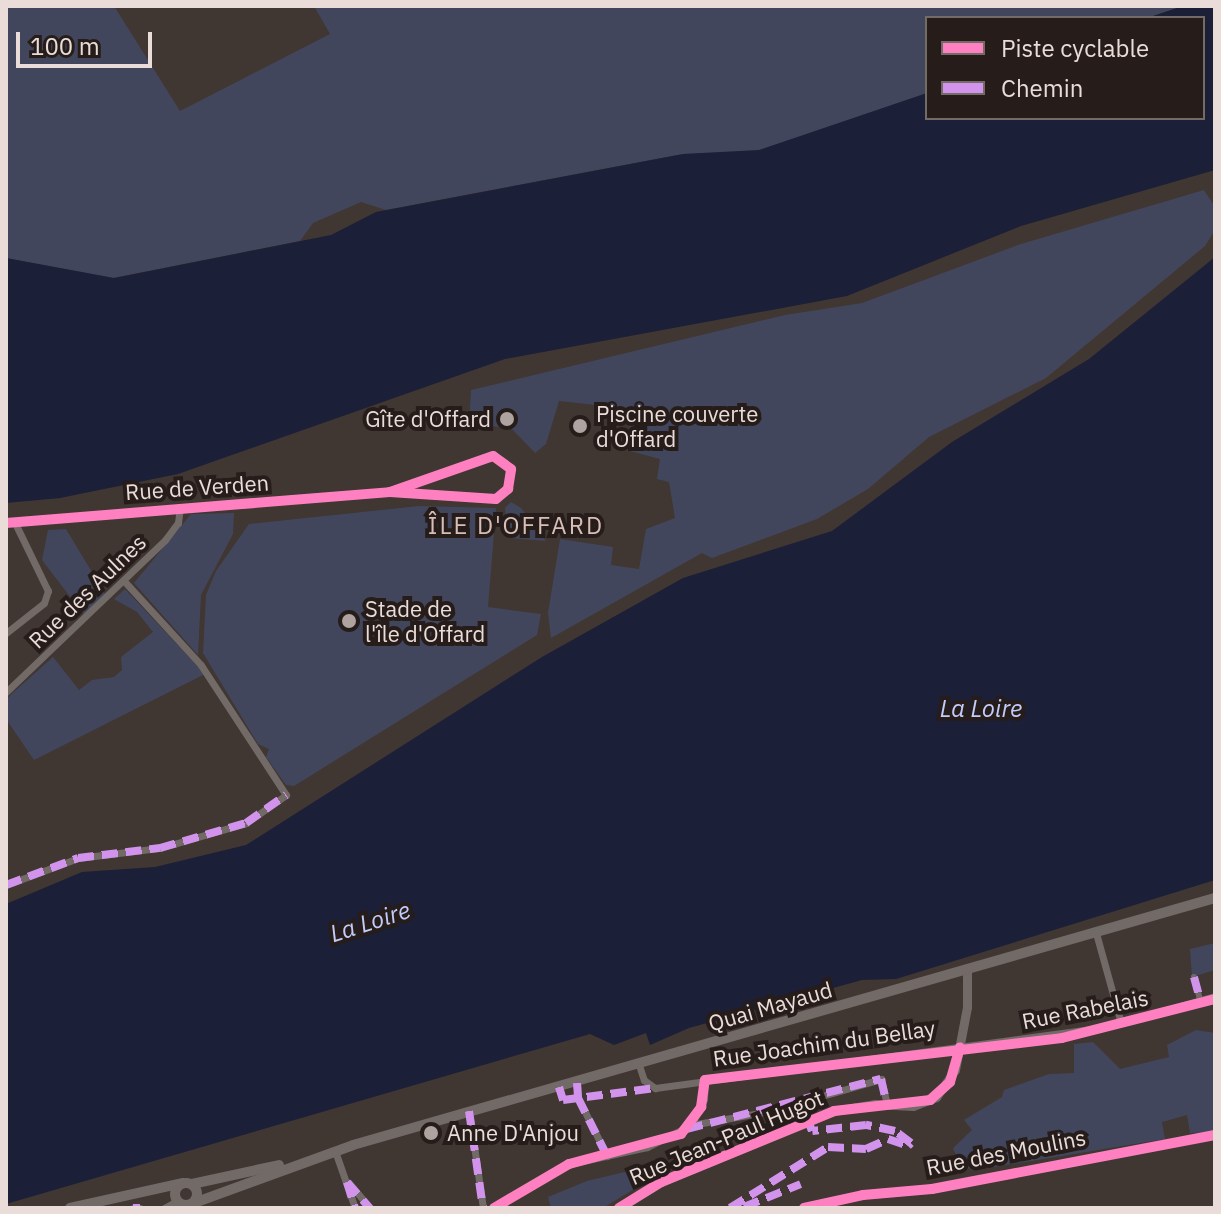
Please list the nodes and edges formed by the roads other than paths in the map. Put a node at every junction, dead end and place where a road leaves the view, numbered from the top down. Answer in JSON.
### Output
{"nodes":[{"id":1,"x":390,"y":492,"type":"junction"},
{"id":2,"x":180,"y":507,"type":"junction"},
{"id":3,"x":10,"y":523,"type":"edge"},
{"id":4,"x":125,"y":582,"type":"junction"},
{"id":5,"x":6,"y":633,"type":"edge"},
{"id":6,"x":6,"y":692,"type":"edge"},
{"id":7,"x":6,"y":885,"type":"edge"},
{"id":8,"x":1215,"y":898,"type":"edge"},
{"id":9,"x":1096,"y":933,"type":"junction"},
{"id":10,"x":967,"y":970,"type":"junction"},
{"id":11,"x":1194,"y":977,"type":"dead end"},
{"id":12,"x":1215,"y":996,"type":"edge"},
{"id":13,"x":1200,"y":1000,"type":"junction"},
{"id":14,"x":1121,"y":1023,"type":"junction"},
{"id":15,"x":961,"y":1043,"type":"junction"},
{"id":16,"x":639,"y":1065,"type":"junction"},
{"id":17,"x":705,"y":1080,"type":"junction"},
{"id":18,"x":577,"y":1083,"type":"junction"},
{"id":19,"x":887,"y":1104,"type":"junction"},
{"id":20,"x":469,"y":1111,"type":"junction"},
{"id":21,"x":691,"y":1125,"type":"junction"},
{"id":22,"x":1215,"y":1135,"type":"edge"},
{"id":23,"x":335,"y":1151,"type":"junction"},
{"id":24,"x":607,"y":1156,"type":"junction"},
{"id":25,"x":347,"y":1182,"type":"junction"},
{"id":26,"x":187,"y":1184,"type":"junction"},
{"id":27,"x":151,"y":1187,"type":"junction"},
{"id":28,"x":176,"y":1199,"type":"junction"},
{"id":29,"x":193,"y":1205,"type":"edge"},
{"id":30,"x":70,"y":1208,"type":"edge"},
{"id":31,"x":133,"y":1208,"type":"edge"},
{"id":32,"x":140,"y":1208,"type":"edge"},
{"id":33,"x":164,"y":1208,"type":"edge"},
{"id":34,"x":355,"y":1208,"type":"edge"},
{"id":35,"x":370,"y":1208,"type":"edge"},
{"id":36,"x":483,"y":1208,"type":"edge"},
{"id":37,"x":494,"y":1208,"type":"edge"},
{"id":38,"x":619,"y":1208,"type":"edge"},
{"id":39,"x":804,"y":1208,"type":"edge"}],
"edges":[{"from":1,"to":1,"type":"street"},
{"from":1,"to":2,"type":"street","name":"Rue de Verden"},
{"from":2,"to":3,"type":"street","name":"Rue de Verden"},
{"from":2,"to":4,"type":"street","name":"Rue des Aulnes"},
{"from":3,"to":5,"type":"street"},
{"from":4,"to":6,"type":"street","name":"Rue des Aulnes"},
{"from":4,"to":7,"type":"street"},
{"from":8,"to":9,"type":"main road","name":"Quai Mayaud"},
{"from":9,"to":10,"type":"main road","name":"Quai Mayaud"},
{"from":9,"to":14,"type":"street"},
{"from":10,"to":15,"type":"street","name":"Rue Jean-Paul Hugot"},
{"from":10,"to":16,"type":"main road","name":"Quai Mayaud"},
{"from":11,"to":13,"type":"street"},
{"from":12,"to":13,"type":"street","name":"Rue Rabelais"},
{"from":13,"to":14,"type":"street","name":"Rue Rabelais"},
{"from":14,"to":15,"type":"street","name":"Rue Rabelais"},
{"from":15,"to":17,"type":"street","name":"Rue Joachim du Bellay"},
{"from":15,"to":19,"type":"street","name":"Rue Jean-Paul Hugot"},
{"from":16,"to":17,"type":"street","name":"Rue Joachim du Bellay"},
{"from":16,"to":18,"type":"main road","name":"Quai Mayaud"},
{"from":17,"to":21,"type":"street"},
{"from":18,"to":20,"type":"main road","name":"Quai Mayaud"},
{"from":18,"to":24,"type":"street"},
{"from":19,"to":21,"type":"street"},
{"from":19,"to":38,"type":"street","name":"Rue Jean-Paul Hugot"},
{"from":20,"to":23,"type":"main road","name":"Quai Mayaud"},
{"from":20,"to":36,"type":"street"},
{"from":21,"to":24,"type":"street"},
{"from":22,"to":39,"type":"street","name":"Rue des Moulins"},
{"from":23,"to":25,"type":"street"},
{"from":23,"to":26,"type":"main road","name":"Quai Mayaud"},
{"from":23,"to":29,"type":"main road","name":"Quai Mayaud"},
{"from":24,"to":37,"type":"street"},
{"from":25,"to":34,"type":"street"},
{"from":25,"to":35,"type":"street"},
{"from":26,"to":27,"type":"main road","name":"Quai Mayaud"},
{"from":26,"to":28,"type":"main road"},
{"from":26,"to":29,"type":"main road"},
{"from":27,"to":28,"type":"main road"},
{"from":27,"to":30,"type":"main road","name":"Quai Mayaud"},
{"from":28,"to":29,"type":"main road"},
{"from":28,"to":33,"type":"street"},
{"from":31,"to":32,"type":"street"}]}
